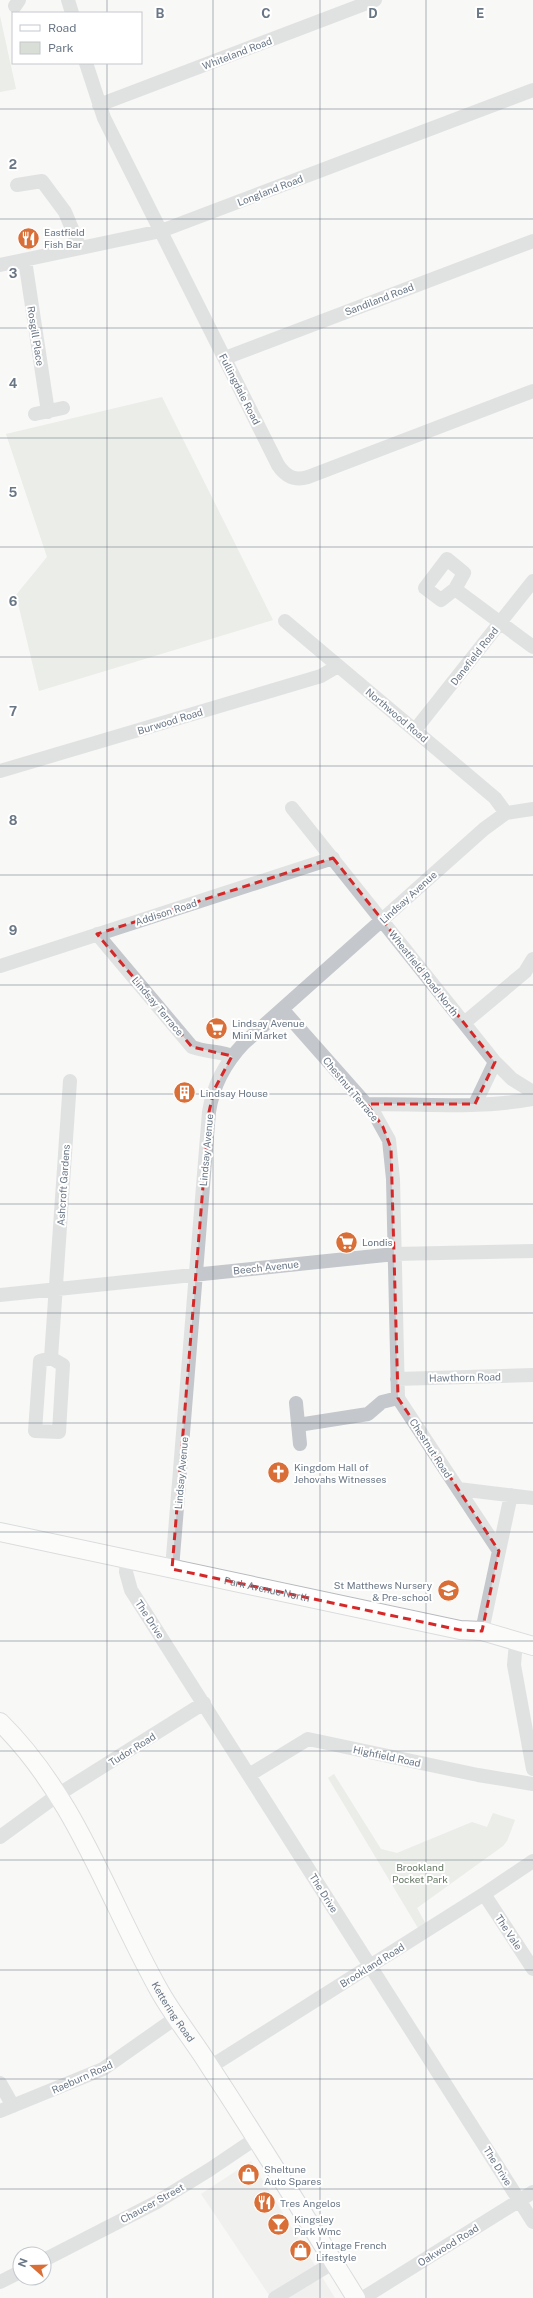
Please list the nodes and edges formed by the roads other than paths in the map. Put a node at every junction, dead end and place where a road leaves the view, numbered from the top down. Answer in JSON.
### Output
{"nodes":[{"id":1,"x":68,"y":0,"type":"edge"},
{"id":2,"x":374,"y":0,"type":"edge"},
{"id":3,"x":72,"y":12,"type":"edge"},
{"id":4,"x":86,"y":64,"type":"edge"},
{"id":5,"x":533,"y":90,"type":"edge"},
{"id":6,"x":99,"y":105,"type":"junction"},
{"id":7,"x":16,"y":185,"type":"dead end"},
{"id":8,"x":161,"y":231,"type":"junction"},
{"id":9,"x":533,"y":240,"type":"edge"},
{"id":10,"x":80,"y":248,"type":"junction"},
{"id":11,"x":25,"y":260,"type":"junction"},
{"id":12,"x":0,"y":265,"type":"edge"},
{"id":13,"x":225,"y":358,"type":"junction"},
{"id":14,"x":533,"y":391,"type":"edge"},
{"id":15,"x":63,"y":408,"type":"dead end"},
{"id":16,"x":533,"y":581,"type":"edge"},
{"id":17,"x":455,"y":590,"type":"dead end"},
{"id":18,"x":284,"y":621,"type":"dead end"},
{"id":19,"x":501,"y":622,"type":"junction"},
{"id":20,"x":533,"y":647,"type":"edge"},
{"id":21,"x":338,"y":666,"type":"junction"},
{"id":22,"x":415,"y":730,"type":"junction"},
{"id":23,"x":0,"y":771,"type":"edge"},
{"id":24,"x":292,"y":808,"type":"dead end"},
{"id":25,"x":533,"y":809,"type":"edge"},
{"id":26,"x":506,"y":813,"type":"junction"},
{"id":27,"x":333,"y":858,"type":"junction"},
{"id":28,"x":382,"y":920,"type":"junction"},
{"id":29,"x":97,"y":934,"type":"junction"},
{"id":30,"x":533,"y":959,"type":"edge"},
{"id":31,"x":0,"y":966,"type":"edge"},
{"id":32,"x":282,"y":1009,"type":"junction"},
{"id":33,"x":464,"y":1023,"type":"junction"},
{"id":34,"x":232,"y":1056,"type":"junction"},
{"id":35,"x":495,"y":1062,"type":"junction"},
{"id":36,"x":70,"y":1081,"type":"dead end"},
{"id":37,"x":533,"y":1092,"type":"edge"},
{"id":38,"x":533,"y":1099,"type":"edge"},
{"id":39,"x":366,"y":1104,"type":"junction"},
{"id":40,"x":475,"y":1104,"type":"junction"},
{"id":41,"x":533,"y":1251,"type":"edge"},
{"id":42,"x":395,"y":1254,"type":"junction"},
{"id":43,"x":197,"y":1274,"type":"junction"},
{"id":44,"x":56,"y":1289,"type":"junction"},
{"id":45,"x":0,"y":1295,"type":"edge"},
{"id":46,"x":52,"y":1358,"type":"junction"},
{"id":47,"x":533,"y":1375,"type":"edge"},
{"id":48,"x":397,"y":1379,"type":"junction"},
{"id":49,"x":398,"y":1398,"type":"junction"},
{"id":50,"x":296,"y":1403,"type":"dead end"},
{"id":51,"x":298,"y":1425,"type":"junction"},
{"id":52,"x":300,"y":1444,"type":"dead end"},
{"id":53,"x":458,"y":1489,"type":"junction"},
{"id":54,"x":511,"y":1495,"type":"junction"},
{"id":55,"x":533,"y":1498,"type":"edge"},
{"id":56,"x":0,"y":1532,"type":"edge"},
{"id":57,"x":499,"y":1552,"type":"junction"},
{"id":58,"x":128,"y":1560,"type":"junction"},
{"id":59,"x":172,"y":1569,"type":"junction"},
{"id":60,"x":482,"y":1631,"type":"junction"},
{"id":61,"x":524,"y":1644,"type":"edge"},
{"id":62,"x":204,"y":1703,"type":"junction"},
{"id":63,"x":0,"y":1722,"type":"edge"},
{"id":64,"x":533,"y":1769,"type":"edge"},
{"id":65,"x":249,"y":1775,"type":"junction"},
{"id":66,"x":533,"y":1784,"type":"edge"},
{"id":67,"x":59,"y":1794,"type":"junction"},
{"id":68,"x":0,"y":1837,"type":"edge"},
{"id":69,"x":533,"y":1861,"type":"edge"},
{"id":70,"x":484,"y":1894,"type":"junction"},
{"id":71,"x":370,"y":1966,"type":"junction"},
{"id":72,"x":533,"y":1969,"type":"edge"},
{"id":73,"x":177,"y":2017,"type":"junction"},
{"id":74,"x":210,"y":2067,"type":"junction"},
{"id":75,"x":0,"y":2083,"type":"edge"},
{"id":76,"x":6,"y":2109,"type":"edge"},
{"id":77,"x":255,"y":2139,"type":"junction"},
{"id":78,"x":533,"y":2192,"type":"edge"},
{"id":79,"x":519,"y":2200,"type":"junction"},
{"id":80,"x":533,"y":2222,"type":"edge"},
{"id":81,"x":52,"y":2256,"type":"edge"},
{"id":82,"x":334,"y":2262,"type":"junction"},
{"id":83,"x":12,"y":2276,"type":"edge"},
{"id":84,"x":0,"y":2282,"type":"edge"},
{"id":85,"x":274,"y":2298,"type":"edge"},
{"id":86,"x":356,"y":2298,"type":"edge"},
{"id":87,"x":363,"y":2298,"type":"edge"}],
"edges":[{"from":1,"to":3,"type":"street"},
{"from":2,"to":6,"type":"street","name":"Whiteland Road"},
{"from":4,"to":6,"type":"street","name":"Fullingdale Road"},
{"from":5,"to":8,"type":"street","name":"Longland Road"},
{"from":6,"to":8,"type":"street","name":"Fullingdale Road"},
{"from":7,"to":10,"type":"street"},
{"from":8,"to":10,"type":"street","name":"Longland Road"},
{"from":8,"to":13,"type":"street","name":"Fullingdale Road"},
{"from":9,"to":13,"type":"street","name":"Sandiland Road"},
{"from":10,"to":11,"type":"street","name":"Longland Road"},
{"from":11,"to":12,"type":"street","name":"Longland Road"},
{"from":11,"to":15,"type":"street","name":"Rosgill Place"},
{"from":13,"to":14,"type":"street","name":"Fullingdale Road"},
{"from":16,"to":19,"type":"street","name":"Danefield Road"},
{"from":17,"to":19,"type":"street"},
{"from":18,"to":21,"type":"street","name":"Northwood Road"},
{"from":19,"to":20,"type":"street"},
{"from":19,"to":22,"type":"street","name":"Danefield Road"},
{"from":21,"to":22,"type":"street","name":"Northwood Road"},
{"from":21,"to":23,"type":"street","name":"Burwood Road"},
{"from":22,"to":26,"type":"street","name":"Northwood Road"},
{"from":24,"to":27,"type":"street","name":"Wheatfield Road North"},
{"from":25,"to":26,"type":"street","name":"Lindsay Avenue"},
{"from":26,"to":28,"type":"street","name":"Lindsay Avenue"},
{"from":27,"to":28,"type":"street","name":"Wheatfield Road North"},
{"from":27,"to":29,"type":"street","name":"Addison Road"},
{"from":28,"to":32,"type":"street","name":"Lindsay Avenue"},
{"from":28,"to":33,"type":"street","name":"Wheatfield Road North"},
{"from":29,"to":31,"type":"street","name":"Addison Road"},
{"from":29,"to":34,"type":"street","name":"Lindsay Terrace"},
{"from":30,"to":33,"type":"street"},
{"from":32,"to":34,"type":"street","name":"Lindsay Avenue"},
{"from":32,"to":39,"type":"street","name":"Chestnut Terrace"},
{"from":33,"to":35,"type":"street","name":"Wheatfield Road North"},
{"from":34,"to":43,"type":"street","name":"Lindsay Avenue"},
{"from":35,"to":37,"type":"street","name":"Wheatfield Road North"},
{"from":35,"to":40,"type":"street"},
{"from":36,"to":44,"type":"street","name":"Ashcroft Gardens"},
{"from":38,"to":40,"type":"street"},
{"from":39,"to":40,"type":"street"},
{"from":39,"to":42,"type":"street","name":"Chestnut Terrace"},
{"from":41,"to":42,"type":"street","name":"Beech Avenue"},
{"from":42,"to":43,"type":"street","name":"Beech Avenue"},
{"from":42,"to":48,"type":"street"},
{"from":43,"to":44,"type":"street","name":"Beech Avenue"},
{"from":43,"to":59,"type":"street","name":"Lindsay Avenue"},
{"from":44,"to":45,"type":"street","name":"Beech Avenue"},
{"from":44,"to":46,"type":"street","name":"Ashcroft Gardens"},
{"from":46,"to":46,"type":"street"},
{"from":47,"to":48,"type":"street","name":"Hawthorn Road"},
{"from":48,"to":49,"type":"street"},
{"from":49,"to":51,"type":"street"},
{"from":49,"to":53,"type":"street","name":"Chestnut Road"},
{"from":50,"to":51,"type":"street"},
{"from":51,"to":52,"type":"street"},
{"from":53,"to":54,"type":"street"},
{"from":53,"to":57,"type":"street","name":"Chestnut Road"},
{"from":54,"to":55,"type":"street"},
{"from":54,"to":57,"type":"street"},
{"from":56,"to":58,"type":"main road","name":"Park Avenue North"},
{"from":57,"to":60,"type":"street"},
{"from":58,"to":59,"type":"main road","name":"Park Avenue North"},
{"from":58,"to":62,"type":"street","name":"The Drive"},
{"from":59,"to":60,"type":"main road","name":"Park Avenue North"},
{"from":60,"to":61,"type":"main road","name":"Park Avenue North"},
{"from":61,"to":64,"type":"street"},
{"from":62,"to":65,"type":"street","name":"The Drive"},
{"from":62,"to":67,"type":"street","name":"Tudor Road"},
{"from":63,"to":67,"type":"main road","name":"Kettering Road"},
{"from":65,"to":66,"type":"street","name":"Highfield Road"},
{"from":65,"to":71,"type":"street","name":"The Drive"},
{"from":67,"to":68,"type":"street","name":"Tudor Road"},
{"from":67,"to":73,"type":"main road","name":"Kettering Road"},
{"from":69,"to":70,"type":"street","name":"Brookland Road"},
{"from":70,"to":71,"type":"street","name":"Brookland Road"},
{"from":70,"to":72,"type":"street","name":"The Vale"},
{"from":71,"to":74,"type":"street","name":"Brookland Road"},
{"from":71,"to":79,"type":"street","name":"The Drive"},
{"from":73,"to":74,"type":"main road","name":"Kettering Road"},
{"from":73,"to":76,"type":"street","name":"Raeburn Road"},
{"from":74,"to":77,"type":"main road","name":"Kettering Road"},
{"from":75,"to":76,"type":"street"},
{"from":77,"to":81,"type":"street","name":"Chaucer Street"},
{"from":77,"to":82,"type":"main road","name":"Kettering Road"},
{"from":78,"to":79,"type":"street","name":"Oakwood Road"},
{"from":79,"to":80,"type":"street","name":"The Drive"},
{"from":79,"to":87,"type":"street","name":"Oakwood Road"},
{"from":82,"to":85,"type":"street"},
{"from":82,"to":86,"type":"main road","name":"Kettering Road"},
{"from":83,"to":84,"type":"street"}]}
